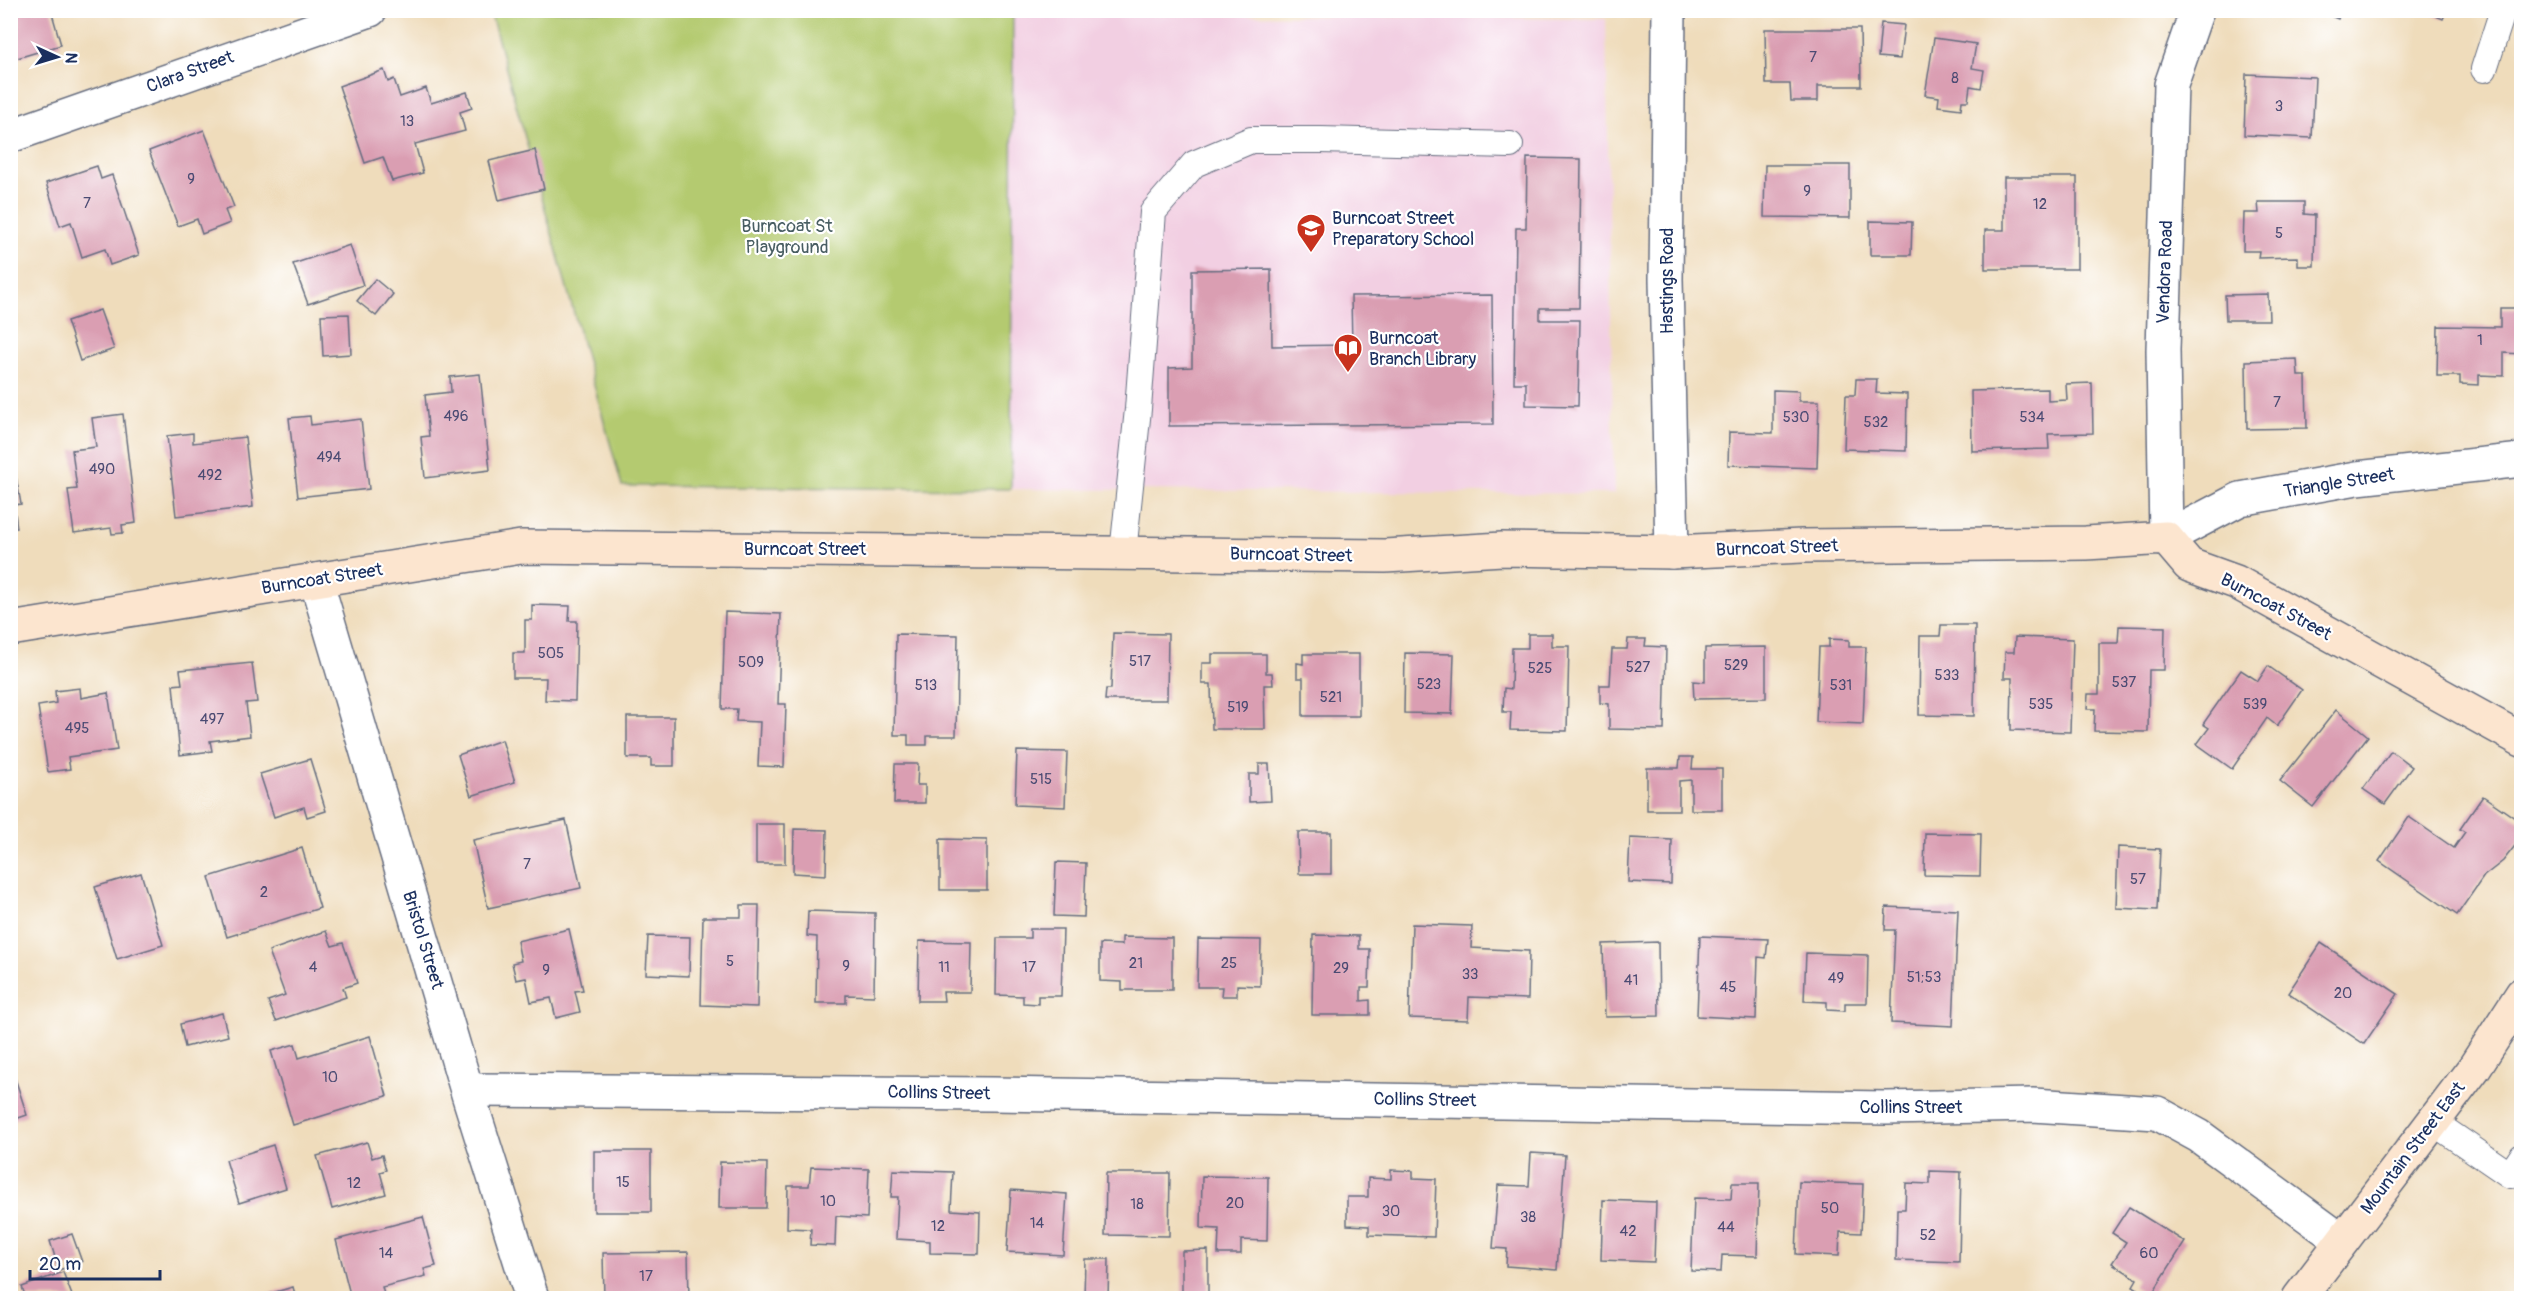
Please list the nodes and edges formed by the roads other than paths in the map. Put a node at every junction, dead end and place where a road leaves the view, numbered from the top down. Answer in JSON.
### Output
{"nodes":[{"id":1,"x":370,"y":10,"type":"edge"},
{"id":2,"x":1669,"y":10,"type":"edge"},
{"id":3,"x":2197,"y":10,"type":"edge"},
{"id":4,"x":2504,"y":10,"type":"edge"},
{"id":5,"x":2484,"y":69,"type":"dead end"},
{"id":6,"x":10,"y":136,"type":"edge"},
{"id":7,"x":1510,"y":146,"type":"dead end"},
{"id":8,"x":2522,"y":460,"type":"edge"},
{"id":9,"x":2166,"y":538,"type":"junction"},
{"id":10,"x":1672,"y":552,"type":"junction"},
{"id":11,"x":1123,"y":553,"type":"junction"},
{"id":12,"x":316,"y":580,"type":"junction"},
{"id":13,"x":10,"y":629,"type":"edge"},
{"id":14,"x":2522,"y":740,"type":"edge"},
{"id":15,"x":2522,"y":994,"type":"edge"},
{"id":16,"x":468,"y":1090,"type":"junction"},
{"id":17,"x":2433,"y":1122,"type":"junction"},
{"id":18,"x":2522,"y":1157,"type":"edge"},
{"id":19,"x":2342,"y":1241,"type":"junction"},
{"id":20,"x":532,"y":1299,"type":"edge"},
{"id":21,"x":2299,"y":1299,"type":"edge"}],
"edges":[{"from":1,"to":6,"type":"street","name":"Clara Street"},
{"from":2,"to":10,"type":"street","name":"Hastings Road"},
{"from":3,"to":9,"type":"street","name":"Vendora Road"},
{"from":4,"to":5,"type":"lane"},
{"from":7,"to":11,"type":"lane"},
{"from":8,"to":9,"type":"street","name":"Triangle Street"},
{"from":9,"to":10,"type":"main road","name":"Burncoat Street"},
{"from":9,"to":14,"type":"main road","name":"Burncoat Street"},
{"from":10,"to":11,"type":"main road","name":"Burncoat Street"},
{"from":11,"to":12,"type":"main road","name":"Burncoat Street"},
{"from":12,"to":13,"type":"main road","name":"Burncoat Street"},
{"from":12,"to":16,"type":"street","name":"Bristol Street"},
{"from":15,"to":17,"type":"main road","name":"Mountain Street East"},
{"from":16,"to":19,"type":"street","name":"Collins Street"},
{"from":16,"to":20,"type":"street","name":"Bristol Street"},
{"from":17,"to":18,"type":"lane"},
{"from":17,"to":19,"type":"main road","name":"Mountain Street East"},
{"from":19,"to":21,"type":"main road","name":"Mountain Street East"}]}
